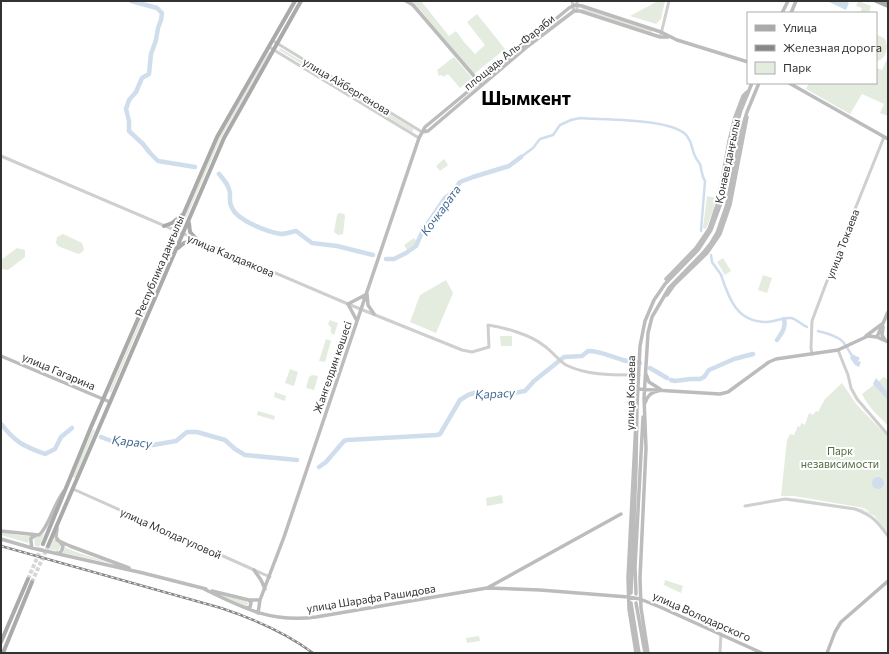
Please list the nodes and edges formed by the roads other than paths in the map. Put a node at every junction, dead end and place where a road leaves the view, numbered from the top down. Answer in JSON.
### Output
{"nodes":[{"id":1,"x":295,"y":1,"type":"edge"},
{"id":2,"x":301,"y":1,"type":"edge"},
{"id":3,"x":406,"y":1,"type":"edge"},
{"id":4,"x":572,"y":1,"type":"edge"},
{"id":5,"x":669,"y":1,"type":"edge"},
{"id":6,"x":788,"y":1,"type":"edge"},
{"id":7,"x":796,"y":1,"type":"edge"},
{"id":8,"x":876,"y":1,"type":"edge"},
{"id":9,"x":884,"y":1,"type":"edge"},
{"id":10,"x":577,"y":3,"type":"edge"},
{"id":11,"x":888,"y":3,"type":"edge"},
{"id":12,"x":573,"y":6,"type":"junction"},
{"id":13,"x":888,"y":6,"type":"edge"},
{"id":14,"x":576,"y":11,"type":"junction"},
{"id":15,"x":782,"y":12,"type":"edge"},
{"id":16,"x":791,"y":12,"type":"edge"},
{"id":17,"x":661,"y":32,"type":"junction"},
{"id":18,"x":660,"y":37,"type":"junction"},
{"id":19,"x":669,"y":37,"type":"junction"},
{"id":20,"x":273,"y":40,"type":"junction"},
{"id":21,"x":277,"y":43,"type":"junction"},
{"id":22,"x":269,"y":47,"type":"junction"},
{"id":23,"x":274,"y":50,"type":"junction"},
{"id":24,"x":747,"y":62,"type":"edge"},
{"id":25,"x":481,"y":83,"type":"junction"},
{"id":26,"x":752,"y":84,"type":"edge"},
{"id":27,"x":759,"y":84,"type":"edge"},
{"id":28,"x":791,"y":84,"type":"edge"},
{"id":29,"x":750,"y":88,"type":"junction"},
{"id":30,"x":747,"y":112,"type":"junction"},
{"id":31,"x":740,"y":115,"type":"junction"},
{"id":32,"x":736,"y":117,"type":"junction"},
{"id":33,"x":422,"y":132,"type":"junction"},
{"id":34,"x":419,"y":138,"type":"junction"},
{"id":35,"x":886,"y":138,"type":"edge"},
{"id":36,"x":1,"y":156,"type":"edge"},
{"id":37,"x":732,"y":193,"type":"junction"},
{"id":38,"x":728,"y":199,"type":"junction"},
{"id":39,"x":184,"y":214,"type":"junction"},
{"id":40,"x":190,"y":216,"type":"junction"},
{"id":41,"x":716,"y":218,"type":"junction"},
{"id":42,"x":722,"y":221,"type":"junction"},
{"id":43,"x":164,"y":226,"type":"junction"},
{"id":44,"x":176,"y":231,"type":"junction"},
{"id":45,"x":182,"y":234,"type":"junction"},
{"id":46,"x":197,"y":240,"type":"junction"},
{"id":47,"x":174,"y":254,"type":"junction"},
{"id":48,"x":702,"y":254,"type":"junction"},
{"id":49,"x":707,"y":254,"type":"junction"},
{"id":50,"x":367,"y":294,"type":"junction"},
{"id":51,"x":656,"y":297,"type":"junction"},
{"id":52,"x":661,"y":300,"type":"junction"},
{"id":53,"x":348,"y":304,"type":"junction"},
{"id":54,"x":651,"y":307,"type":"junction"},
{"id":55,"x":361,"y":310,"type":"junction"},
{"id":56,"x":888,"y":312,"type":"edge"},
{"id":57,"x":374,"y":314,"type":"junction"},
{"id":58,"x":652,"y":317,"type":"junction"},
{"id":59,"x":357,"y":321,"type":"junction"},
{"id":60,"x":883,"y":323,"type":"junction"},
{"id":61,"x":876,"y":337,"type":"junction"},
{"id":62,"x":864,"y":338,"type":"junction"},
{"id":63,"x":887,"y":341,"type":"edge"},
{"id":64,"x":840,"y":349,"type":"junction"},
{"id":65,"x":812,"y":354,"type":"junction"},
{"id":66,"x":1,"y":356,"type":"edge"},
{"id":67,"x":645,"y":370,"type":"junction"},
{"id":68,"x":639,"y":375,"type":"junction"},
{"id":69,"x":638,"y":388,"type":"junction"},
{"id":70,"x":644,"y":389,"type":"junction"},
{"id":71,"x":663,"y":390,"type":"junction"},
{"id":72,"x":103,"y":399,"type":"junction"},
{"id":73,"x":110,"y":402,"type":"junction"},
{"id":74,"x":637,"y":407,"type":"junction"},
{"id":75,"x":644,"y":408,"type":"junction"},
{"id":76,"x":888,"y":435,"type":"edge"},
{"id":77,"x":66,"y":488,"type":"junction"},
{"id":78,"x":72,"y":490,"type":"junction"},
{"id":79,"x":745,"y":506,"type":"dead end"},
{"id":80,"x":621,"y":514,"type":"dead end"},
{"id":81,"x":1,"y":531,"type":"edge"},
{"id":82,"x":36,"y":536,"type":"junction"},
{"id":83,"x":888,"y":536,"type":"edge"},
{"id":84,"x":1,"y":539,"type":"edge"},
{"id":85,"x":57,"y":540,"type":"junction"},
{"id":86,"x":43,"y":544,"type":"tunnel mouth"},
{"id":87,"x":48,"y":546,"type":"tunnel mouth"},
{"id":88,"x":32,"y":548,"type":"junction"},
{"id":89,"x":55,"y":554,"type":"junction"},
{"id":90,"x":254,"y":570,"type":"junction"},
{"id":91,"x":143,"y":573,"type":"junction"},
{"id":92,"x":270,"y":577,"type":"junction"},
{"id":93,"x":888,"y":581,"type":"edge"},
{"id":94,"x":487,"y":588,"type":"junction"},
{"id":95,"x":204,"y":589,"type":"junction"},
{"id":96,"x":265,"y":589,"type":"junction"},
{"id":97,"x":631,"y":593,"type":"dead end"},
{"id":98,"x":635,"y":596,"type":"junction"},
{"id":99,"x":628,"y":597,"type":"junction"},
{"id":100,"x":249,"y":600,"type":"junction"},
{"id":101,"x":260,"y":600,"type":"junction"},
{"id":102,"x":639,"y":602,"type":"junction"},
{"id":103,"x":631,"y":603,"type":"dead end"},
{"id":104,"x":245,"y":608,"type":"junction"},
{"id":105,"x":258,"y":613,"type":"junction"},
{"id":106,"x":721,"y":634,"type":"junction"},
{"id":107,"x":1,"y":642,"type":"edge"},
{"id":108,"x":3,"y":653,"type":"edge"},
{"id":109,"x":637,"y":653,"type":"edge"},
{"id":110,"x":645,"y":653,"type":"edge"},
{"id":111,"x":648,"y":653,"type":"edge"},
{"id":112,"x":720,"y":653,"type":"edge"},
{"id":113,"x":762,"y":653,"type":"edge"},
{"id":114,"x":827,"y":653,"type":"edge"}],
"edges":[{"from":1,"to":20,"type":"main road","name":"Республика даңғылы"},
{"from":2,"to":21,"type":"main road","name":"Республика даңғылы"},
{"from":3,"to":25,"type":"main road"},
{"from":4,"to":12,"type":"street"},
{"from":5,"to":17,"type":"street"},
{"from":6,"to":15,"type":"main road"},
{"from":7,"to":16,"type":"main road"},
{"from":8,"to":13,"type":"main road"},
{"from":9,"to":11,"type":"main road"},
{"from":10,"to":12,"type":"main road","name":"площадь Аль-Фараби"},
{"from":10,"to":14,"type":"street"},
{"from":10,"to":17,"type":"main road"},
{"from":12,"to":14,"type":"street"},
{"from":12,"to":25,"type":"main road","name":"площадь Аль-Фараби"},
{"from":14,"to":18,"type":"main road"},
{"from":14,"to":25,"type":"main road","name":"площадь Аль-Фараби"},
{"from":17,"to":18,"type":"street"},
{"from":17,"to":19,"type":"main road"},
{"from":18,"to":19,"type":"main road"},
{"from":19,"to":24,"type":"main road"},
{"from":20,"to":21,"type":"street","name":"улица Айбергенова"},
{"from":20,"to":22,"type":"main road","name":"Республика даңғылы"},
{"from":21,"to":23,"type":"main road","name":"Республика даңғылы"},
{"from":21,"to":33,"type":"street","name":"улица Айбергенова"},
{"from":22,"to":23,"type":"street","name":"улица Айбергенова"},
{"from":22,"to":39,"type":"main road","name":"Республика даңғылы"},
{"from":23,"to":34,"type":"street","name":"улица Айбергенова"},
{"from":23,"to":40,"type":"main road","name":"Республика даңғылы"},
{"from":25,"to":33,"type":"main road","name":"площадь Аль-Фараби"},
{"from":26,"to":29,"type":"main road","name":"Қонаев даңғылы"},
{"from":27,"to":30,"type":"main road","name":"Қонаев даңғылы"},
{"from":28,"to":35,"type":"main road"},
{"from":29,"to":31,"type":"main road","name":"Қонаев даңғылы"},
{"from":29,"to":32,"type":"main road"},
{"from":30,"to":37,"type":"main road"},
{"from":30,"to":38,"type":"main road","name":"Қонаев даңғылы"},
{"from":31,"to":32,"type":"main road"},
{"from":31,"to":41,"type":"main road","name":"Қонаев даңғылы"},
{"from":32,"to":54,"type":"main road"},
{"from":33,"to":34,"type":"main road"},
{"from":34,"to":50,"type":"main road","name":"Жангелдин көшесі"},
{"from":35,"to":65,"type":"street","name":"улица Токаева"},
{"from":36,"to":43,"type":"street","name":"улица Калдаякова"},
{"from":37,"to":38,"type":"main road"},
{"from":37,"to":49,"type":"main road"},
{"from":38,"to":42,"type":"main road","name":"Қонаев даңғылы"},
{"from":39,"to":43,"type":"main road"},
{"from":39,"to":44,"type":"main road","name":"Республика даңғылы"},
{"from":40,"to":45,"type":"main road","name":"Республика даңғылы"},
{"from":40,"to":46,"type":"main road"},
{"from":41,"to":42,"type":"main road"},
{"from":41,"to":51,"type":"main road","name":"улица Конаева"},
{"from":42,"to":48,"type":"main road","name":"улица Конаева"},
{"from":43,"to":44,"type":"street","name":"улица Калдаякова"},
{"from":44,"to":45,"type":"street","name":"улица Калдаякова"},
{"from":44,"to":72,"type":"main road","name":"Республика даңғылы"},
{"from":45,"to":46,"type":"street","name":"улица Калдаякова"},
{"from":45,"to":47,"type":"main road","name":"Республика даңғылы"},
{"from":46,"to":47,"type":"main road"},
{"from":46,"to":53,"type":"street","name":"улица Калдаякова"},
{"from":47,"to":73,"type":"main road","name":"Республика даңғылы"},
{"from":48,"to":49,"type":"main road"},
{"from":48,"to":52,"type":"main road","name":"улица Конаева"},
{"from":49,"to":58,"type":"main road"},
{"from":50,"to":53,"type":"main road"},
{"from":50,"to":55,"type":"main road","name":"Жангелдин көшесі"},
{"from":50,"to":57,"type":"main road"},
{"from":51,"to":52,"type":"main road"},
{"from":51,"to":54,"type":"main road","name":"улица Конаева"},
{"from":52,"to":58,"type":"main road","name":"улица Конаева"},
{"from":53,"to":55,"type":"street","name":"улица Калдаякова"},
{"from":53,"to":59,"type":"main road"},
{"from":54,"to":68,"type":"main road","name":"улица Конаева"},
{"from":55,"to":57,"type":"street","name":"улица Калдаякова"},
{"from":55,"to":59,"type":"main road","name":"Жангелдин көшесі"},
{"from":56,"to":60,"type":"main road"},
{"from":57,"to":68,"type":"street","name":"улица Калдаякова"},
{"from":58,"to":67,"type":"main road","name":"улица Конаева"},
{"from":59,"to":92,"type":"main road","name":"Жангелдин көшесі"},
{"from":60,"to":61,"type":"main road"},
{"from":60,"to":62,"type":"main road"},
{"from":60,"to":63,"type":"main road"},
{"from":61,"to":62,"type":"main road"},
{"from":61,"to":63,"type":"main road"},
{"from":62,"to":64,"type":"main road"},
{"from":64,"to":65,"type":"main road"},
{"from":64,"to":76,"type":"street"},
{"from":65,"to":71,"type":"main road"},
{"from":66,"to":72,"type":"main road","name":"улица Гагарина"},
{"from":67,"to":70,"type":"main road","name":"улица Конаева"},
{"from":67,"to":71,"type":"main road"},
{"from":68,"to":69,"type":"main road","name":"улица Конаева"},
{"from":69,"to":70,"type":"main road"},
{"from":69,"to":74,"type":"main road","name":"улица Конаева"},
{"from":70,"to":71,"type":"main road"},
{"from":70,"to":75,"type":"main road","name":"улица Конаева"},
{"from":71,"to":75,"type":"main road"},
{"from":72,"to":73,"type":"main road","name":"улица Гагарина"},
{"from":72,"to":77,"type":"main road","name":"Республика даңғылы"},
{"from":73,"to":78,"type":"main road","name":"Республика даңғылы"},
{"from":74,"to":97,"type":"main road","name":"улица Конаева"},
{"from":74,"to":99,"type":"main road"},
{"from":75,"to":98,"type":"main road","name":"улица Конаева"},
{"from":75,"to":102,"type":"main road","name":"улица Конаева"},
{"from":77,"to":82,"type":"main road"},
{"from":77,"to":86,"type":"main road","name":"Республика даңғылы"},
{"from":78,"to":85,"type":"main road"},
{"from":78,"to":87,"type":"main road","name":"Республика даңғылы"},
{"from":78,"to":90,"type":"street","name":"улица Молдагуловой"},
{"from":79,"to":83,"type":"street"},
{"from":80,"to":94,"type":"main road","name":"улица Шарафа Рашидова"},
{"from":81,"to":82,"type":"main road"},
{"from":82,"to":88,"type":"main road"},
{"from":84,"to":88,"type":"main road"},
{"from":85,"to":89,"type":"main road"},
{"from":85,"to":91,"type":"main road"},
{"from":88,"to":89,"type":"main road"},
{"from":89,"to":91,"type":"main road"},
{"from":90,"to":92,"type":"street","name":"улица Молдагуловой"},
{"from":90,"to":96,"type":"main road"},
{"from":91,"to":95,"type":"main road"},
{"from":92,"to":96,"type":"main road","name":"Жангелдин көшесі"},
{"from":93,"to":114,"type":"main road"},
{"from":94,"to":99,"type":"main road","name":"улица Шарафа Рашидова"},
{"from":94,"to":105,"type":"main road","name":"улица Шарафа Рашидова"},
{"from":95,"to":100,"type":"main road"},
{"from":95,"to":104,"type":"main road","name":"улица Шарафа Рашидова"},
{"from":96,"to":101,"type":"main road","name":"Жангелдин көшесі"},
{"from":98,"to":99,"type":"main road","name":"улица Володарского"},
{"from":98,"to":102,"type":"main road","name":"улица Володарского"},
{"from":99,"to":109,"type":"main road"},
{"from":100,"to":101,"type":"main road"},
{"from":100,"to":104,"type":"main road"},
{"from":101,"to":105,"type":"main road","name":"Жангелдин көшесі"},
{"from":102,"to":106,"type":"main road","name":"улица Володарского"},
{"from":102,"to":110,"type":"main road"},
{"from":102,"to":111,"type":"main road"},
{"from":103,"to":109,"type":"main road"},
{"from":104,"to":105,"type":"main road","name":"улица Шарафа Рашидова"},
{"from":106,"to":112,"type":"street"},
{"from":106,"to":113,"type":"main road","name":"улица Володарского"},
{"from":107,"to":108,"type":"main road"}]}
